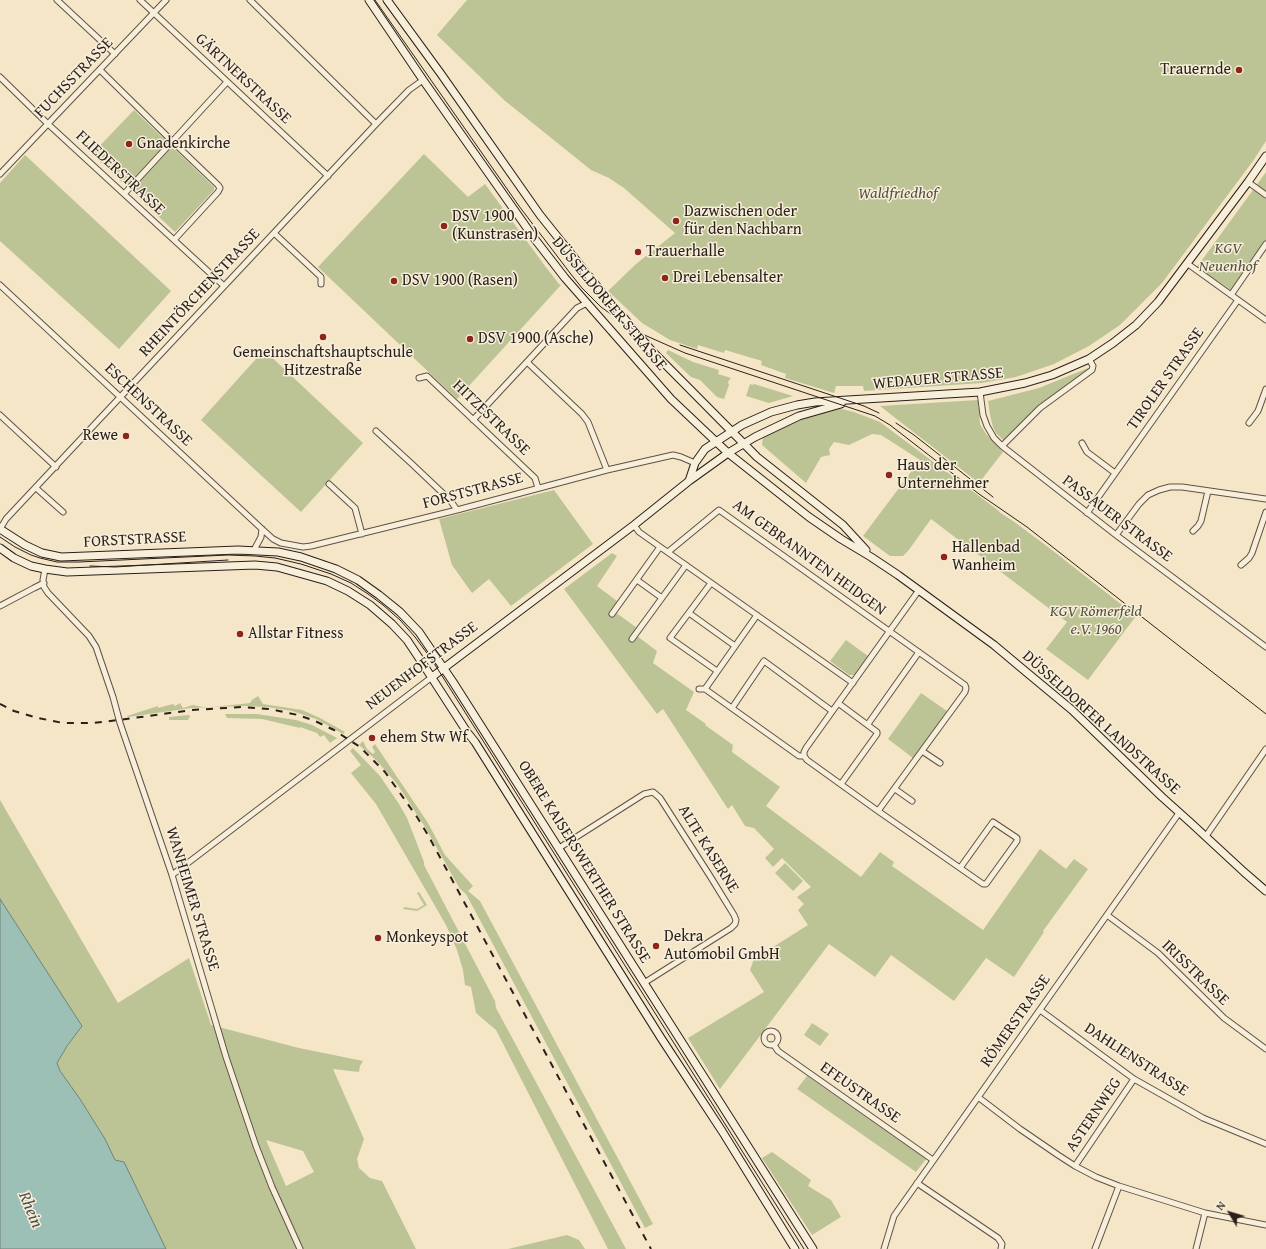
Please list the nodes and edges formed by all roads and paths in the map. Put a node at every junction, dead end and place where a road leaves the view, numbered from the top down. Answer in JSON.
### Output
{"nodes":[{"id":1,"x":57,"y":0,"type":"edge"},
{"id":2,"x":140,"y":0,"type":"edge"},
{"id":3,"x":166,"y":0,"type":"edge"},
{"id":4,"x":250,"y":0,"type":"edge"},
{"id":5,"x":369,"y":0,"type":"edge"},
{"id":6,"x":387,"y":0,"type":"edge"},
{"id":7,"x":154,"y":13,"type":"junction"},
{"id":8,"x":115,"y":54,"type":"junction"},
{"id":9,"x":100,"y":70,"type":"junction"},
{"id":10,"x":0,"y":77,"type":"edge"},
{"id":11,"x":423,"y":80,"type":"junction"},
{"id":12,"x":227,"y":82,"type":"junction"},
{"id":13,"x":48,"y":124,"type":"junction"},
{"id":14,"x":376,"y":124,"type":"junction"},
{"id":15,"x":172,"y":141,"type":"junction"},
{"id":16,"x":1266,"y":156,"type":"edge"},
{"id":17,"x":0,"y":174,"type":"edge"},
{"id":18,"x":328,"y":176,"type":"junction"},
{"id":19,"x":1248,"y":182,"type":"junction"},
{"id":20,"x":124,"y":194,"type":"junction"},
{"id":21,"x":1266,"y":195,"type":"edge"},
{"id":22,"x":274,"y":233,"type":"junction"},
{"id":23,"x":174,"y":240,"type":"junction"},
{"id":24,"x":1266,"y":244,"type":"edge"},
{"id":25,"x":1188,"y":264,"type":"junction"},
{"id":26,"x":321,"y":284,"type":"dead end"},
{"id":27,"x":0,"y":285,"type":"edge"},
{"id":28,"x":224,"y":286,"type":"junction"},
{"id":29,"x":1231,"y":295,"type":"junction"},
{"id":30,"x":1238,"y":300,"type":"junction"},
{"id":31,"x":587,"y":303,"type":"junction"},
{"id":32,"x":1266,"y":320,"type":"edge"},
{"id":33,"x":1089,"y":358,"type":"junction"},
{"id":34,"x":527,"y":362,"type":"junction"},
{"id":35,"x":419,"y":378,"type":"dead end"},
{"id":36,"x":1266,"y":389,"type":"edge"},
{"id":37,"x":980,"y":392,"type":"junction"},
{"id":38,"x":120,"y":398,"type":"junction"},
{"id":39,"x":856,"y":400,"type":"junction"},
{"id":40,"x":0,"y":414,"type":"edge"},
{"id":41,"x":473,"y":420,"type":"junction"},
{"id":42,"x":1249,"y":423,"type":"dead end"},
{"id":43,"x":376,"y":431,"type":"dead end"},
{"id":44,"x":731,"y":431,"type":"junction"},
{"id":45,"x":715,"y":442,"type":"junction"},
{"id":46,"x":1082,"y":443,"type":"dead end"},
{"id":47,"x":744,"y":444,"type":"junction"},
{"id":48,"x":1002,"y":446,"type":"junction"},
{"id":49,"x":728,"y":453,"type":"junction"},
{"id":50,"x":695,"y":463,"type":"junction"},
{"id":51,"x":56,"y":467,"type":"junction"},
{"id":52,"x":607,"y":470,"type":"junction"},
{"id":53,"x":704,"y":470,"type":"junction"},
{"id":54,"x":1115,"y":473,"type":"junction"},
{"id":55,"x":690,"y":481,"type":"junction"},
{"id":56,"x":329,"y":484,"type":"dead end"},
{"id":57,"x":36,"y":488,"type":"junction"},
{"id":58,"x":538,"y":488,"type":"junction"},
{"id":59,"x":1208,"y":491,"type":"junction"},
{"id":60,"x":1266,"y":499,"type":"edge"},
{"id":61,"x":457,"y":510,"type":"junction"},
{"id":62,"x":63,"y":512,"type":"dead end"},
{"id":63,"x":1087,"y":512,"type":"junction"},
{"id":64,"x":1266,"y":512,"type":"edge"},
{"id":65,"x":634,"y":525,"type":"junction"},
{"id":66,"x":0,"y":529,"type":"edge"},
{"id":67,"x":262,"y":529,"type":"junction"},
{"id":68,"x":1193,"y":530,"type":"dead end"},
{"id":69,"x":362,"y":534,"type":"junction"},
{"id":70,"x":1116,"y":535,"type":"junction"},
{"id":71,"x":660,"y":547,"type":"junction"},
{"id":72,"x":0,"y":548,"type":"edge"},
{"id":73,"x":254,"y":550,"type":"junction"},
{"id":74,"x":278,"y":552,"type":"joint"},
{"id":75,"x":668,"y":552,"type":"junction"},
{"id":76,"x":871,"y":556,"type":"junction"},
{"id":77,"x":686,"y":565,"type":"junction"},
{"id":78,"x":1241,"y":565,"type":"dead end"},
{"id":79,"x":277,"y":567,"type":"joint"},
{"id":80,"x":45,"y":569,"type":"junction"},
{"id":81,"x":637,"y":580,"type":"junction"},
{"id":82,"x":711,"y":583,"type":"junction"},
{"id":83,"x":44,"y":584,"type":"junction"},
{"id":84,"x":919,"y":590,"type":"junction"},
{"id":85,"x":662,"y":598,"type":"junction"},
{"id":86,"x":0,"y":606,"type":"edge"},
{"id":87,"x":689,"y":613,"type":"junction"},
{"id":88,"x":612,"y":614,"type":"dead end"},
{"id":89,"x":757,"y":615,"type":"junction"},
{"id":90,"x":889,"y":631,"type":"junction"},
{"id":91,"x":632,"y":639,"type":"dead end"},
{"id":92,"x":735,"y":646,"type":"junction"},
{"id":93,"x":1266,"y":647,"type":"edge"},
{"id":94,"x":919,"y":652,"type":"junction"},
{"id":95,"x":444,"y":668,"type":"junction"},
{"id":96,"x":717,"y":671,"type":"junction"},
{"id":97,"x":432,"y":677,"type":"junction"},
{"id":98,"x":853,"y":683,"type":"junction"},
{"id":99,"x":838,"y":703,"type":"junction"},
{"id":100,"x":732,"y":708,"type":"junction"},
{"id":101,"x":832,"y":711,"type":"junction"},
{"id":102,"x":868,"y":724,"type":"junction"},
{"id":103,"x":1266,"y":749,"type":"edge"},
{"id":104,"x":922,"y":751,"type":"junction"},
{"id":105,"x":804,"y":756,"type":"junction"},
{"id":106,"x":940,"y":763,"type":"dead end"},
{"id":107,"x":841,"y":784,"type":"junction"},
{"id":108,"x":895,"y":789,"type":"junction"},
{"id":109,"x":912,"y":801,"type":"dead end"},
{"id":110,"x":878,"y":811,"type":"junction"},
{"id":111,"x":1179,"y":813,"type":"junction"},
{"id":112,"x":1206,"y":836,"type":"junction"},
{"id":113,"x":559,"y":848,"type":"junction"},
{"id":114,"x":960,"y":868,"type":"junction"},
{"id":115,"x":172,"y":875,"type":"junction"},
{"id":116,"x":1266,"y":890,"type":"edge"},
{"id":117,"x":1107,"y":915,"type":"junction"},
{"id":118,"x":644,"y":983,"type":"junction"},
{"id":119,"x":1040,"y":1010,"type":"junction"},
{"id":120,"x":774,"y":1045,"type":"dead end"},
{"id":121,"x":1266,"y":1049,"type":"edge"},
{"id":122,"x":1134,"y":1079,"type":"junction"},
{"id":123,"x":978,"y":1097,"type":"junction"},
{"id":124,"x":1266,"y":1144,"type":"edge"},
{"id":125,"x":933,"y":1160,"type":"junction"},
{"id":126,"x":1075,"y":1166,"type":"junction"},
{"id":127,"x":917,"y":1183,"type":"junction"},
{"id":128,"x":1119,"y":1186,"type":"junction"},
{"id":129,"x":1205,"y":1213,"type":"junction"},
{"id":130,"x":1266,"y":1225,"type":"edge"},
{"id":131,"x":300,"y":1249,"type":"edge"},
{"id":132,"x":795,"y":1249,"type":"edge"},
{"id":133,"x":813,"y":1249,"type":"edge"},
{"id":134,"x":884,"y":1249,"type":"edge"},
{"id":135,"x":1001,"y":1249,"type":"edge"},
{"id":136,"x":1095,"y":1249,"type":"edge"},
{"id":137,"x":1196,"y":1249,"type":"edge"}],
"edges":[{"from":1,"to":8,"type":"street"},
{"from":2,"to":7,"type":"street","name":"GÄRTNERSTRASSE"},
{"from":3,"to":7,"type":"street","name":"FUCHSSTRASSE"},
{"from":4,"to":14,"type":"street"},
{"from":5,"to":11,"type":"street","name":"DÜSSELDORFER STRASSE"},
{"from":6,"to":44,"type":"street","name":"DÜSSELDORFER STRASSE"},
{"from":7,"to":8,"type":"street","name":"FUCHSSTRASSE"},
{"from":7,"to":12,"type":"street","name":"GÄRTNERSTRASSE"},
{"from":8,"to":9,"type":"street","name":"FUCHSSTRASSE"},
{"from":9,"to":13,"type":"street","name":"FUCHSSTRASSE"},
{"from":9,"to":15,"type":"street"},
{"from":10,"to":13,"type":"street","name":"FLIEDERSTRASSE"},
{"from":11,"to":14,"type":"street","name":"RHEINTÖRCHENSTRASSE"},
{"from":11,"to":31,"type":"street","name":"DÜSSELDORFER STRASSE"},
{"from":12,"to":15,"type":"street"},
{"from":12,"to":18,"type":"street","name":"GÄRTNERSTRASSE"},
{"from":13,"to":17,"type":"street","name":"FUCHSSTRASSE"},
{"from":13,"to":20,"type":"street","name":"FLIEDERSTRASSE"},
{"from":14,"to":18,"type":"street","name":"RHEINTÖRCHENSTRASSE"},
{"from":15,"to":20,"type":"street"},
{"from":15,"to":23,"type":"street"},
{"from":16,"to":19,"type":"street","name":"WEDAUER STRASSE"},
{"from":18,"to":22,"type":"street","name":"RHEINTÖRCHENSTRASSE"},
{"from":19,"to":21,"type":"street"},
{"from":19,"to":25,"type":"street","name":"WEDAUER STRASSE"},
{"from":20,"to":23,"type":"street","name":"FLIEDERSTRASSE"},
{"from":22,"to":26,"type":"street"},
{"from":22,"to":28,"type":"street","name":"RHEINTÖRCHENSTRASSE"},
{"from":23,"to":28,"type":"street","name":"FLIEDERSTRASSE"},
{"from":24,"to":29,"type":"street"},
{"from":25,"to":29,"type":"street"},
{"from":25,"to":33,"type":"street","name":"WEDAUER STRASSE"},
{"from":27,"to":38,"type":"street","name":"ESCHENSTRASSE"},
{"from":28,"to":38,"type":"street","name":"RHEINTÖRCHENSTRASSE"},
{"from":29,"to":30,"type":"street"},
{"from":30,"to":32,"type":"street"},
{"from":30,"to":54,"type":"street","name":"TIROLER STRASSE"},
{"from":31,"to":34,"type":"street"},
{"from":31,"to":45,"type":"street","name":"DÜSSELDORFER STRASSE"},
{"from":33,"to":37,"type":"street","name":"WEDAUER STRASSE"},
{"from":33,"to":48,"type":"street"},
{"from":34,"to":41,"type":"street"},
{"from":34,"to":52,"type":"street"},
{"from":35,"to":41,"type":"street","name":"HITZESTRASSE"},
{"from":36,"to":42,"type":"street"},
{"from":37,"to":39,"type":"street","name":"WEDAUER STRASSE"},
{"from":37,"to":48,"type":"street","name":"PASSAUER STRASSE"},
{"from":38,"to":51,"type":"street","name":"RHEINTÖRCHENSTRASSE"},
{"from":38,"to":67,"type":"street","name":"ESCHENSTRASSE"},
{"from":39,"to":44,"type":"street","name":"WEDAUER STRASSE"},
{"from":39,"to":47,"type":"street","name":"WEDAUER STRASSE"},
{"from":40,"to":51,"type":"street"},
{"from":41,"to":58,"type":"street","name":"HITZESTRASSE"},
{"from":43,"to":61,"type":"street"},
{"from":44,"to":45,"type":"street","name":"WEDAUER STRASSE"},
{"from":44,"to":47,"type":"street","name":"DÜSSELDORFER LANDSTRASSE"},
{"from":45,"to":49,"type":"street","name":"DÜSSELDORFER LANDSTRASSE"},
{"from":45,"to":50,"type":"street"},
{"from":46,"to":54,"type":"street"},
{"from":47,"to":49,"type":"street","name":"NEUENHOFSTRASSE"},
{"from":47,"to":76,"type":"street","name":"DÜSSELDORFER LANDSTRASSE"},
{"from":48,"to":63,"type":"street","name":"PASSAUER STRASSE"},
{"from":49,"to":53,"type":"street","name":"NEUENHOFSTRASSE"},
{"from":49,"to":76,"type":"street","name":"DÜSSELDORFER LANDSTRASSE"},
{"from":50,"to":52,"type":"street","name":"FORSTSTRASSE"},
{"from":50,"to":53,"type":"street"},
{"from":50,"to":55,"type":"street"},
{"from":51,"to":57,"type":"street","name":"RHEINTÖRCHENSTRASSE"},
{"from":52,"to":58,"type":"street","name":"FORSTSTRASSE"},
{"from":53,"to":55,"type":"street","name":"NEUENHOFSTRASSE"},
{"from":54,"to":63,"type":"street","name":"TIROLER STRASSE"},
{"from":55,"to":65,"type":"street","name":"NEUENHOFSTRASSE"},
{"from":56,"to":69,"type":"street"},
{"from":57,"to":62,"type":"street"},
{"from":57,"to":66,"type":"street","name":"RHEINTÖRCHENSTRASSE"},
{"from":58,"to":61,"type":"street","name":"FORSTSTRASSE"},
{"from":59,"to":60,"type":"street"},
{"from":59,"to":68,"type":"street"},
{"from":59,"to":70,"type":"street"},
{"from":61,"to":69,"type":"street","name":"FORSTSTRASSE"},
{"from":63,"to":70,"type":"street","name":"PASSAUER STRASSE"},
{"from":64,"to":78,"type":"street"},
{"from":65,"to":71,"type":"street"},
{"from":65,"to":95,"type":"street","name":"NEUENHOFSTRASSE"},
{"from":66,"to":73,"type":"street","name":"FORSTSTRASSE"},
{"from":67,"to":69,"type":"street","name":"FORSTSTRASSE"},
{"from":67,"to":73,"type":"street"},
{"from":70,"to":93,"type":"street","name":"PASSAUER STRASSE"},
{"from":71,"to":75,"type":"street"},
{"from":71,"to":81,"type":"street"},
{"from":72,"to":80,"type":"street","name":"FORSTSTRASSE"},
{"from":73,"to":74,"type":"street","name":"FORSTSTRASSE"},
{"from":74,"to":95,"type":"street","name":"OBERE KAISERSWERTHER STRASSE"},
{"from":75,"to":77,"type":"street"},
{"from":75,"to":90,"type":"street","name":"AM GEBRANNTEN HEIDGEN"},
{"from":76,"to":84,"type":"street","name":"DÜSSELDORFER LANDSTRASSE"},
{"from":77,"to":82,"type":"street"},
{"from":77,"to":85,"type":"street"},
{"from":79,"to":80,"type":"street","name":"FORSTSTRASSE"},
{"from":79,"to":97,"type":"street","name":"OBERE KAISERSWERTHER STRASSE"},
{"from":80,"to":83,"type":"street"},
{"from":81,"to":85,"type":"street"},
{"from":81,"to":88,"type":"street"},
{"from":82,"to":87,"type":"street"},
{"from":82,"to":89,"type":"street"},
{"from":83,"to":86,"type":"street"},
{"from":83,"to":115,"type":"street","name":"WANHEIMER STRASSE"},
{"from":84,"to":90,"type":"street"},
{"from":84,"to":111,"type":"street","name":"DÜSSELDORFER LANDSTRASSE"},
{"from":85,"to":91,"type":"street"},
{"from":87,"to":92,"type":"street"},
{"from":87,"to":96,"type":"street"},
{"from":89,"to":92,"type":"street"},
{"from":89,"to":98,"type":"street"},
{"from":90,"to":94,"type":"street","name":"AM GEBRANNTEN HEIDGEN"},
{"from":90,"to":98,"type":"street"},
{"from":92,"to":96,"type":"street"},
{"from":94,"to":102,"type":"street"},
{"from":94,"to":104,"type":"street","name":"AM GEBRANNTEN HEIDGEN"},
{"from":95,"to":97,"type":"street","name":"NEUENHOFSTRASSE"},
{"from":95,"to":113,"type":"street","name":"OBERE KAISERSWERTHER STRASSE"},
{"from":96,"to":100,"type":"street"},
{"from":97,"to":115,"type":"street","name":"NEUENHOFSTRASSE"},
{"from":97,"to":132,"type":"street","name":"OBERE KAISERSWERTHER STRASSE"},
{"from":98,"to":99,"type":"street"},
{"from":99,"to":101,"type":"street"},
{"from":99,"to":102,"type":"street"},
{"from":100,"to":101,"type":"street"},
{"from":100,"to":105,"type":"street"},
{"from":101,"to":105,"type":"street"},
{"from":102,"to":107,"type":"street"},
{"from":103,"to":112,"type":"street"},
{"from":104,"to":106,"type":"street"},
{"from":104,"to":108,"type":"street","name":"AM GEBRANNTEN HEIDGEN"},
{"from":105,"to":107,"type":"street"},
{"from":107,"to":110,"type":"street"},
{"from":108,"to":109,"type":"street"},
{"from":108,"to":110,"type":"street","name":"AM GEBRANNTEN HEIDGEN"},
{"from":110,"to":114,"type":"street"},
{"from":111,"to":112,"type":"street","name":"DÜSSELDORFER LANDSTRASSE"},
{"from":111,"to":117,"type":"street","name":"RÖMERSTRASSE"},
{"from":112,"to":116,"type":"street","name":"DÜSSELDORFER LANDSTRASSE"},
{"from":113,"to":118,"type":"street","name":"OBERE KAISERSWERTHER STRASSE"},
{"from":113,"to":118,"type":"street","name":"ALTE KASERNE"},
{"from":114,"to":114,"type":"street"},
{"from":115,"to":131,"type":"street","name":"WANHEIMER STRASSE"},
{"from":117,"to":119,"type":"street","name":"RÖMERSTRASSE"},
{"from":117,"to":121,"type":"street","name":"IRISSTRASSE"},
{"from":118,"to":133,"type":"street","name":"OBERE KAISERSWERTHER STRASSE"},
{"from":119,"to":122,"type":"street","name":"DAHLIENSTRASSE"},
{"from":119,"to":123,"type":"street","name":"RÖMERSTRASSE"},
{"from":120,"to":125,"type":"street","name":"EFEUSTRASSE"},
{"from":122,"to":124,"type":"street","name":"DAHLIENSTRASSE"},
{"from":122,"to":126,"type":"street","name":"ASTERNWEG"},
{"from":123,"to":125,"type":"street","name":"RÖMERSTRASSE"},
{"from":123,"to":126,"type":"street"},
{"from":125,"to":127,"type":"street","name":"RÖMERSTRASSE"},
{"from":126,"to":128,"type":"street"},
{"from":127,"to":134,"type":"street","name":"RÖMERSTRASSE"},
{"from":127,"to":135,"type":"street"},
{"from":128,"to":129,"type":"street"},
{"from":128,"to":136,"type":"street"},
{"from":129,"to":130,"type":"street"},
{"from":129,"to":137,"type":"street"}]}
